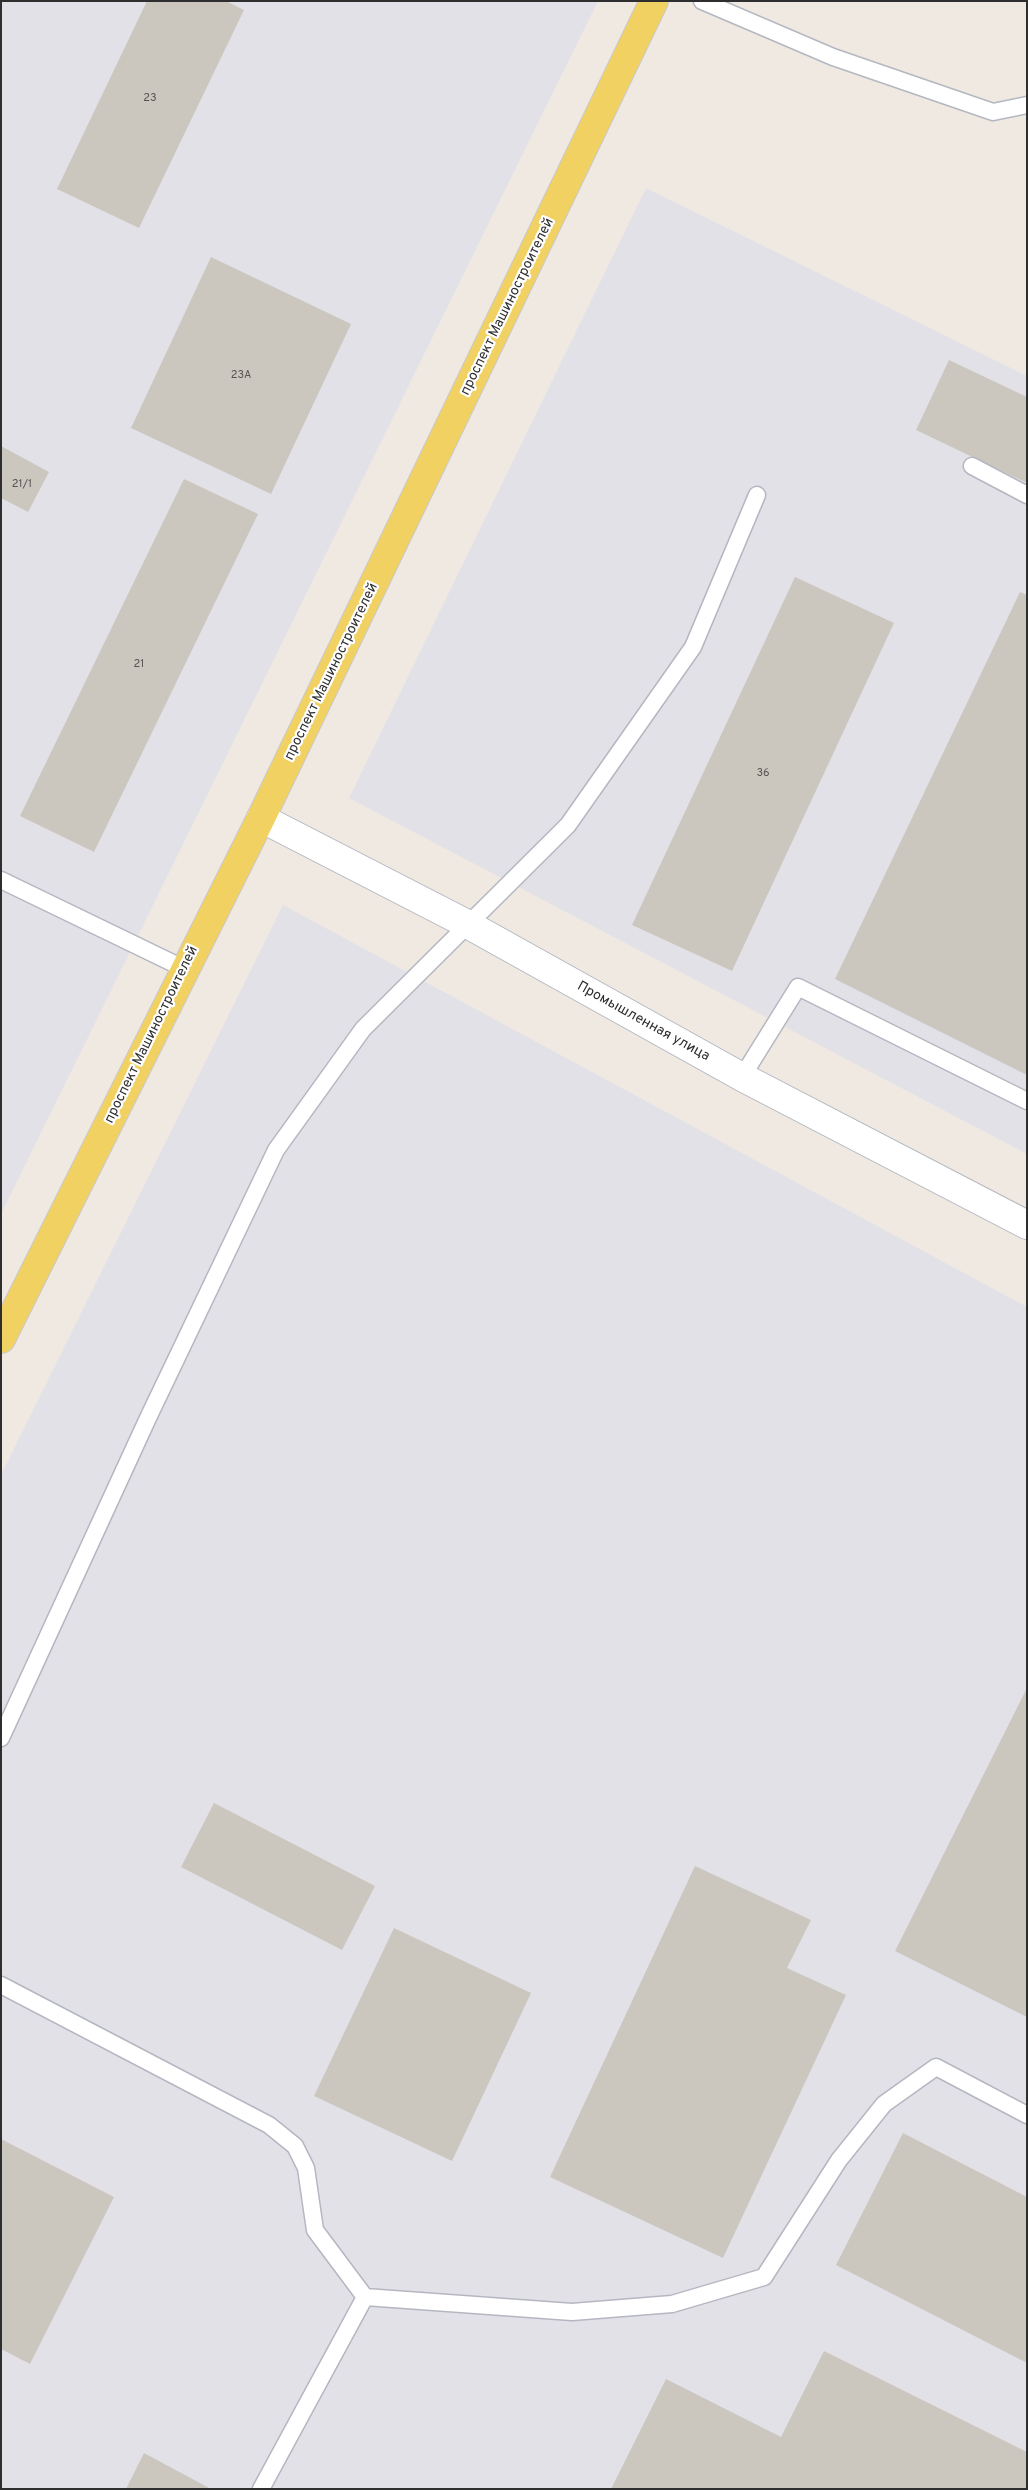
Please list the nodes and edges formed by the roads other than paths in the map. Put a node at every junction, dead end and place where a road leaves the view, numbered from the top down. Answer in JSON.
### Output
{"nodes":[{"id":1,"x":654,"y":1,"type":"edge"},
{"id":2,"x":702,"y":1,"type":"edge"},
{"id":3,"x":1027,"y":106,"type":"edge"},
{"id":4,"x":972,"y":466,"type":"dead end"},
{"id":5,"x":757,"y":495,"type":"dead end"},
{"id":6,"x":1027,"y":495,"type":"edge"},
{"id":7,"x":261,"y":818,"type":"junction"},
{"id":8,"x":1,"y":880,"type":"edge"},
{"id":9,"x":469,"y":926,"type":"junction"},
{"id":10,"x":185,"y":969,"type":"junction"},
{"id":11,"x":742,"y":1077,"type":"junction"},
{"id":12,"x":1027,"y":1101,"type":"edge"},
{"id":13,"x":1027,"y":1224,"type":"edge"},
{"id":14,"x":1,"y":1339,"type":"edge"},
{"id":15,"x":1,"y":1738,"type":"edge"},
{"id":16,"x":1,"y":1985,"type":"edge"},
{"id":17,"x":1027,"y":2115,"type":"edge"},
{"id":18,"x":365,"y":2297,"type":"junction"},
{"id":19,"x":262,"y":2489,"type":"edge"}],
"edges":[{"from":1,"to":7,"type":"main road","name":"проспект Машиностроителей"},
{"from":2,"to":3,"type":"lane"},
{"from":4,"to":6,"type":"lane"},
{"from":5,"to":9,"type":"lane"},
{"from":7,"to":9,"type":"street","name":"Промышленная улица"},
{"from":7,"to":10,"type":"main road","name":"проспект Машиностроителей"},
{"from":8,"to":10,"type":"lane"},
{"from":9,"to":11,"type":"street","name":"Промышленная улица"},
{"from":9,"to":15,"type":"lane"},
{"from":10,"to":14,"type":"main road","name":"проспект Машиностроителей"},
{"from":11,"to":12,"type":"lane"},
{"from":11,"to":13,"type":"street","name":"Промышленная улица"},
{"from":16,"to":18,"type":"lane"},
{"from":17,"to":18,"type":"lane"},
{"from":18,"to":19,"type":"lane"}]}
